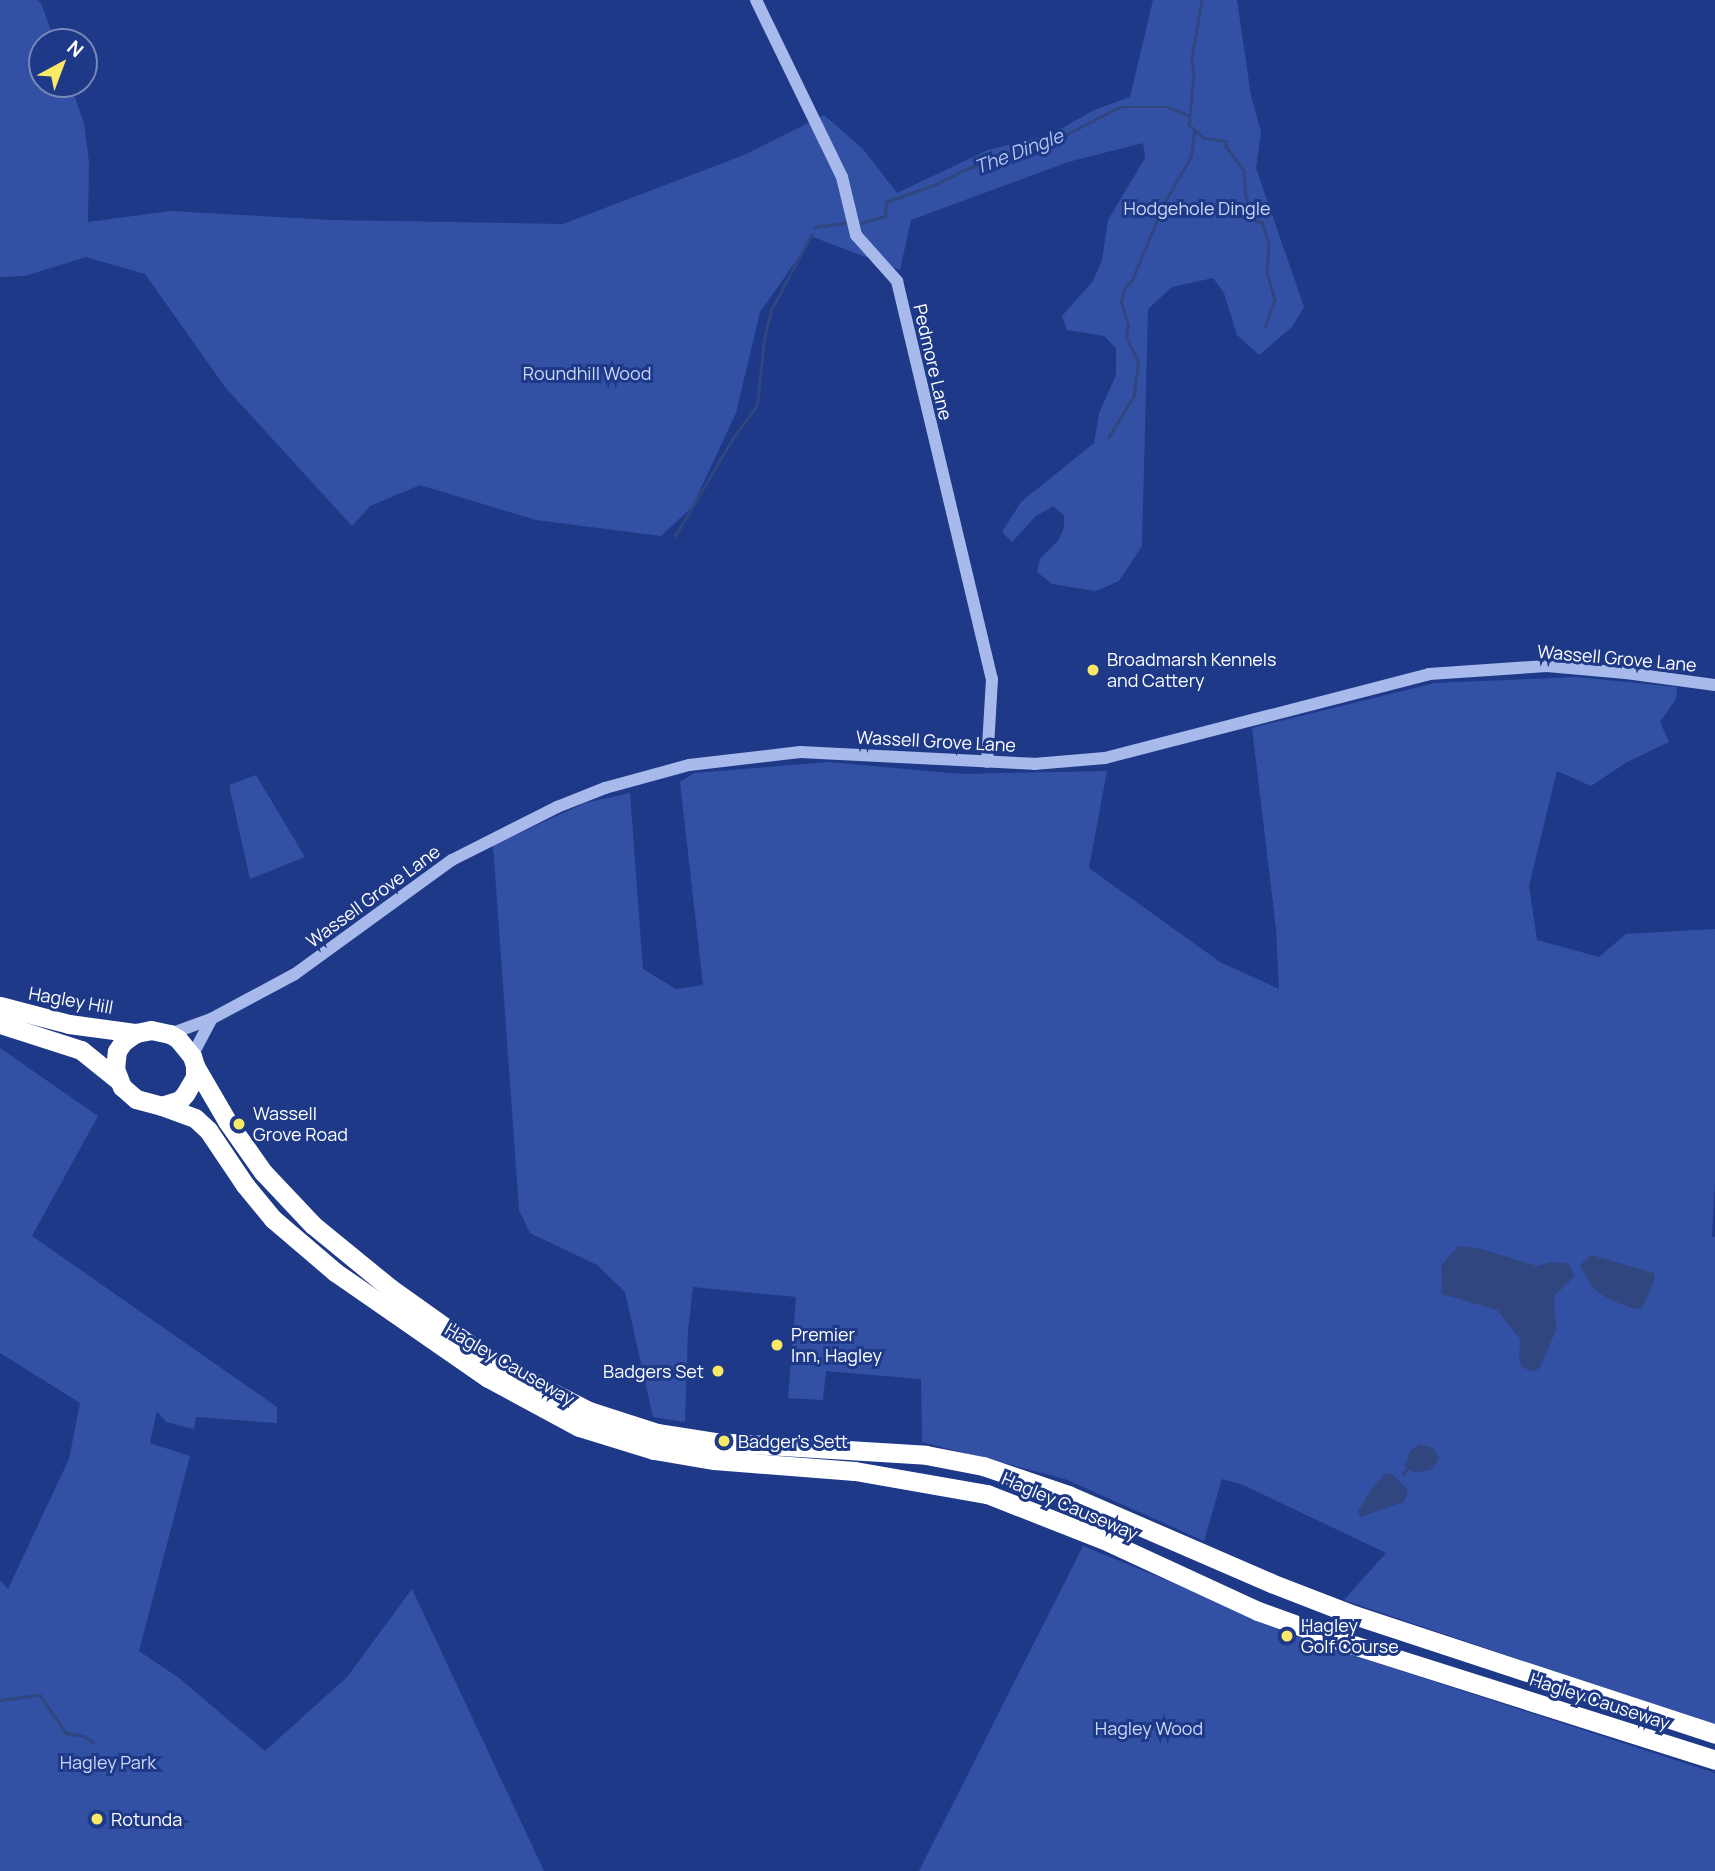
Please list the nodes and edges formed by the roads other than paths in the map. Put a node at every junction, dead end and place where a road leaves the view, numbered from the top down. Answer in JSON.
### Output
{"nodes":[{"id":1,"x":756,"y":0,"type":"edge"},
{"id":2,"x":1715,"y":685,"type":"edge"},
{"id":3,"x":987,"y":762,"type":"junction"},
{"id":4,"x":0,"y":1006,"type":"edge"},
{"id":5,"x":211,"y":1019,"type":"junction"},
{"id":6,"x":0,"y":1024,"type":"edge"},
{"id":7,"x":136,"y":1033,"type":"junction"},
{"id":8,"x":170,"y":1034,"type":"junction"},
{"id":9,"x":193,"y":1061,"type":"junction"},
{"id":10,"x":118,"y":1080,"type":"junction"},
{"id":11,"x":162,"y":1106,"type":"junction"},
{"id":12,"x":1715,"y":1734,"type":"edge"},
{"id":13,"x":1715,"y":1760,"type":"edge"}],
"edges":[{"from":1,"to":3,"type":"street","name":"Pedmore Lane"},
{"from":2,"to":3,"type":"street","name":"Wassell Grove Lane"},
{"from":3,"to":5,"type":"street","name":"Wassell Grove Lane"},
{"from":4,"to":7,"type":"highway","name":"Hagley Hill"},
{"from":5,"to":8,"type":"street","name":"Wassell Grove Lane"},
{"from":5,"to":9,"type":"street"},
{"from":6,"to":10,"type":"highway"},
{"from":7,"to":8,"type":"highway"},
{"from":7,"to":10,"type":"highway"},
{"from":8,"to":9,"type":"highway"},
{"from":9,"to":11,"type":"highway"},
{"from":9,"to":12,"type":"highway","name":"Hagley Causeway"},
{"from":10,"to":11,"type":"highway"},
{"from":11,"to":13,"type":"highway","name":"Hagley Causeway"}]}
